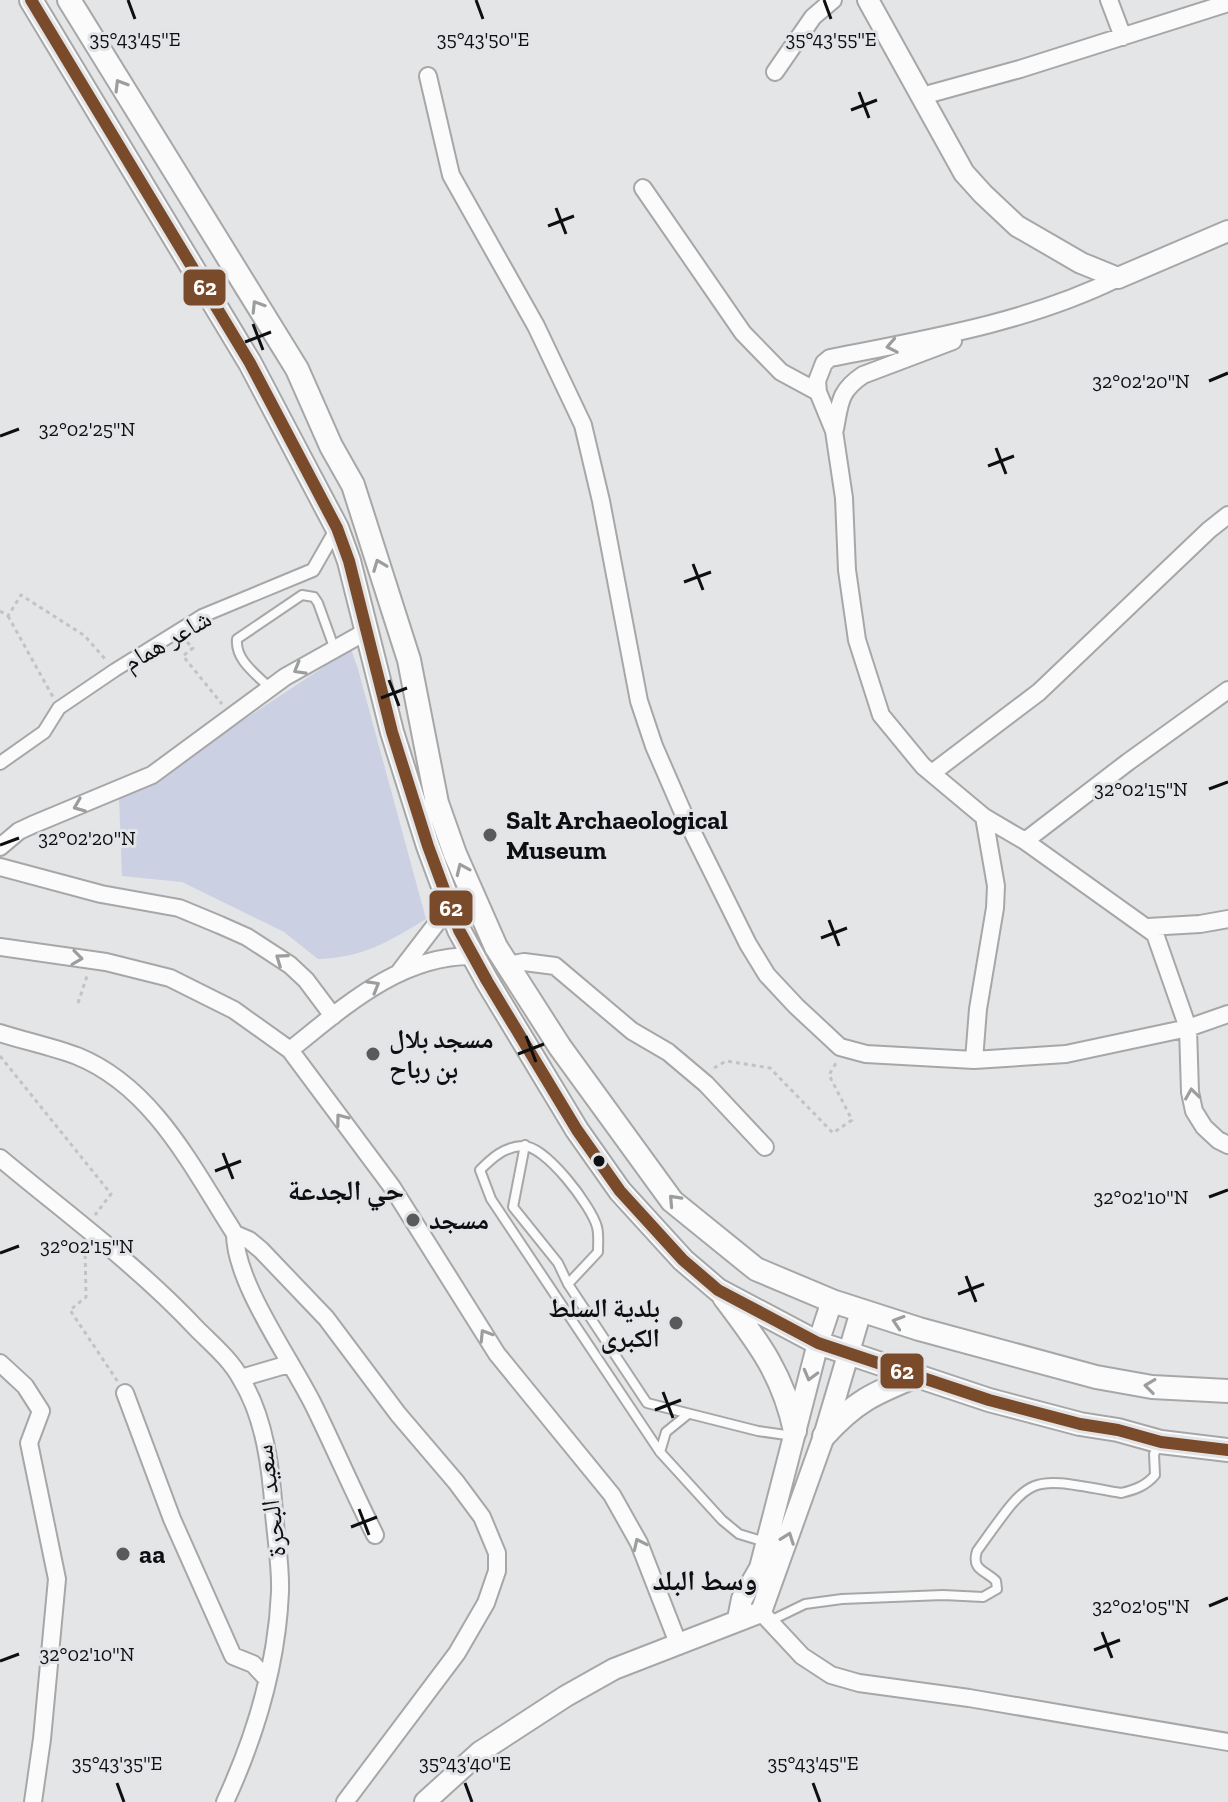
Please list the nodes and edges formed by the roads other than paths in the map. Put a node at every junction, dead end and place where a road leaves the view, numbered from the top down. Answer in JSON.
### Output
{"nodes":[{"id":1,"x":31,"y":0,"type":"edge"},
{"id":2,"x":69,"y":0,"type":"edge"},
{"id":3,"x":833,"y":0,"type":"edge"},
{"id":4,"x":868,"y":0,"type":"edge"},
{"id":5,"x":1109,"y":0,"type":"edge"},
{"id":6,"x":1228,"y":3,"type":"edge"},
{"id":7,"x":1123,"y":37,"type":"junction"},
{"id":8,"x":775,"y":72,"type":"dead end"},
{"id":9,"x":428,"y":76,"type":"dead end"},
{"id":10,"x":922,"y":96,"type":"junction"},
{"id":11,"x":643,"y":188,"type":"dead end"},
{"id":12,"x":1228,"y":231,"type":"edge"},
{"id":13,"x":1118,"y":278,"type":"junction"},
{"id":14,"x":996,"y":323,"type":"junction"},
{"id":15,"x":818,"y":392,"type":"junction"},
{"id":16,"x":834,"y":431,"type":"junction"},
{"id":17,"x":1228,"y":515,"type":"edge"},
{"id":18,"x":337,"y":528,"type":"junction"},
{"id":19,"x":395,"y":616,"type":"junction"},
{"id":20,"x":367,"y":631,"type":"junction"},
{"id":21,"x":335,"y":650,"type":"junction"},
{"id":22,"x":270,"y":688,"type":"junction"},
{"id":23,"x":1228,"y":690,"type":"edge"},
{"id":24,"x":0,"y":763,"type":"edge"},
{"id":25,"x":932,"y":773,"type":"junction"},
{"id":26,"x":984,"y":817,"type":"junction"},
{"id":27,"x":1025,"y":841,"type":"junction"},
{"id":28,"x":0,"y":847,"type":"edge"},
{"id":29,"x":0,"y":867,"type":"edge"},
{"id":30,"x":445,"y":892,"type":"junction"},
{"id":31,"x":1228,"y":919,"type":"edge"},
{"id":32,"x":1148,"y":927,"type":"junction"},
{"id":33,"x":0,"y":947,"type":"edge"},
{"id":34,"x":473,"y":956,"type":"junction"},
{"id":35,"x":507,"y":965,"type":"junction"},
{"id":36,"x":400,"y":971,"type":"junction"},
{"id":37,"x":1228,"y":1014,"type":"edge"},
{"id":38,"x":333,"y":1016,"type":"junction"},
{"id":39,"x":1188,"y":1028,"type":"junction"},
{"id":40,"x":0,"y":1033,"type":"edge"},
{"id":41,"x":290,"y":1050,"type":"junction"},
{"id":42,"x":974,"y":1060,"type":"junction"},
{"id":43,"x":525,"y":1145,"type":"junction"},
{"id":44,"x":1228,"y":1145,"type":"edge"},
{"id":45,"x":765,"y":1147,"type":"dead end"},
{"id":46,"x":0,"y":1158,"type":"edge"},
{"id":47,"x":235,"y":1234,"type":"junction"},
{"id":48,"x":568,"y":1284,"type":"junction"},
{"id":49,"x":718,"y":1290,"type":"junction"},
{"id":50,"x":832,"y":1301,"type":"junction"},
{"id":51,"x":861,"y":1311,"type":"junction"},
{"id":52,"x":818,"y":1343,"type":"junction"},
{"id":53,"x":847,"y":1355,"type":"junction"},
{"id":54,"x":0,"y":1363,"type":"edge"},
{"id":55,"x":289,"y":1364,"type":"junction"},
{"id":56,"x":916,"y":1376,"type":"junction"},
{"id":57,"x":241,"y":1378,"type":"junction"},
{"id":58,"x":1228,"y":1391,"type":"edge"},
{"id":59,"x":125,"y":1393,"type":"dead end"},
{"id":60,"x":687,"y":1415,"type":"junction"},
{"id":61,"x":794,"y":1434,"type":"junction"},
{"id":62,"x":824,"y":1436,"type":"junction"},
{"id":63,"x":1161,"y":1442,"type":"junction"},
{"id":64,"x":1228,"y":1450,"type":"edge"},
{"id":65,"x":660,"y":1452,"type":"junction"},
{"id":66,"x":375,"y":1535,"type":"dead end"},
{"id":67,"x":767,"y":1543,"type":"junction"},
{"id":68,"x":766,"y":1617,"type":"junction"},
{"id":69,"x":738,"y":1619,"type":"junction"},
{"id":70,"x":678,"y":1643,"type":"junction"},
{"id":71,"x":267,"y":1679,"type":"junction"},
{"id":72,"x":1228,"y":1742,"type":"edge"},
{"id":73,"x":33,"y":1802,"type":"edge"},
{"id":74,"x":225,"y":1802,"type":"edge"},
{"id":75,"x":345,"y":1802,"type":"edge"},
{"id":76,"x":425,"y":1802,"type":"edge"}],
"edges":[{"from":1,"to":18,"type":"main road"},
{"from":19,"to":2,"type":"main road","one_way":true},
{"from":3,"to":8,"type":"street"},
{"from":4,"to":10,"type":"street"},
{"from":5,"to":7,"type":"street"},
{"from":6,"to":7,"type":"street"},
{"from":7,"to":10,"type":"street"},
{"from":9,"to":42,"type":"street"},
{"from":10,"to":13,"type":"street"},
{"from":11,"to":15,"type":"street"},
{"from":12,"to":13,"type":"street"},
{"from":13,"to":14,"type":"street"},
{"from":14,"to":15,"type":"street","one_way":true},
{"from":14,"to":16,"type":"street"},
{"from":15,"to":16,"type":"street"},
{"from":16,"to":25,"type":"street"},
{"from":17,"to":25,"type":"street"},
{"from":18,"to":20,"type":"main road"},
{"from":18,"to":24,"type":"street","name":"شاعر همام"},
{"from":19,"to":20,"type":"main road"},
{"from":35,"to":19,"type":"main road","one_way":true},
{"from":20,"to":21,"type":"street"},
{"from":20,"to":30,"type":"main road"},
{"from":21,"to":22,"type":"street","one_way":true},
{"from":21,"to":22,"type":"lane"},
{"from":22,"to":28,"type":"street","one_way":true},
{"from":23,"to":27,"type":"street"},
{"from":25,"to":26,"type":"street"},
{"from":26,"to":27,"type":"street"},
{"from":26,"to":42,"type":"street"},
{"from":27,"to":32,"type":"street"},
{"from":38,"to":29,"type":"street","one_way":true},
{"from":30,"to":34,"type":"main road"},
{"from":30,"to":36,"type":"street"},
{"from":31,"to":32,"type":"street"},
{"from":32,"to":39,"type":"street"},
{"from":33,"to":41,"type":"street","one_way":true},
{"from":34,"to":36,"type":"street"},
{"from":34,"to":49,"type":"main road"},
{"from":35,"to":45,"type":"street"},
{"from":50,"to":35,"type":"main road","one_way":true},
{"from":38,"to":36,"type":"street","one_way":true},
{"from":37,"to":39,"type":"street"},
{"from":38,"to":41,"type":"street"},
{"from":39,"to":42,"type":"street"},
{"from":44,"to":39,"type":"street","one_way":true},
{"from":40,"to":47,"type":"street"},
{"from":70,"to":41,"type":"street","one_way":true},
{"from":43,"to":48,"type":"lane"},
{"from":43,"to":48,"type":"lane"},
{"from":43,"to":65,"type":"lane"},
{"from":46,"to":57,"type":"street","name":"سعيد البحرة"},
{"from":47,"to":55,"type":"street"},
{"from":47,"to":75,"type":"street"},
{"from":48,"to":60,"type":"lane"},
{"from":49,"to":52,"type":"main road"},
{"from":49,"to":61,"type":"main road"},
{"from":50,"to":51,"type":"main road"},
{"from":50,"to":52,"type":"street"},
{"from":51,"to":53,"type":"street"},
{"from":58,"to":51,"type":"main road","one_way":true},
{"from":52,"to":53,"type":"main road"},
{"from":52,"to":61,"type":"street","one_way":true},
{"from":53,"to":56,"type":"main road"},
{"from":53,"to":62,"type":"street"},
{"from":54,"to":73,"type":"street"},
{"from":55,"to":57,"type":"street"},
{"from":55,"to":66,"type":"street"},
{"from":56,"to":62,"type":"main road"},
{"from":56,"to":63,"type":"main road"},
{"from":57,"to":71,"type":"street","name":"سعيد البحرة"},
{"from":59,"to":71,"type":"street"},
{"from":60,"to":61,"type":"lane"},
{"from":60,"to":65,"type":"lane"},
{"from":61,"to":67,"type":"street"},
{"from":68,"to":62,"type":"street","one_way":true},
{"from":63,"to":64,"type":"main road"},
{"from":63,"to":68,"type":"lane"},
{"from":65,"to":67,"type":"lane"},
{"from":67,"to":69,"type":"street"},
{"from":68,"to":69,"type":"street"},
{"from":68,"to":72,"type":"street"},
{"from":69,"to":70,"type":"street"},
{"from":70,"to":76,"type":"street"},
{"from":71,"to":74,"type":"street","name":"سعيد البحرة"}]}
